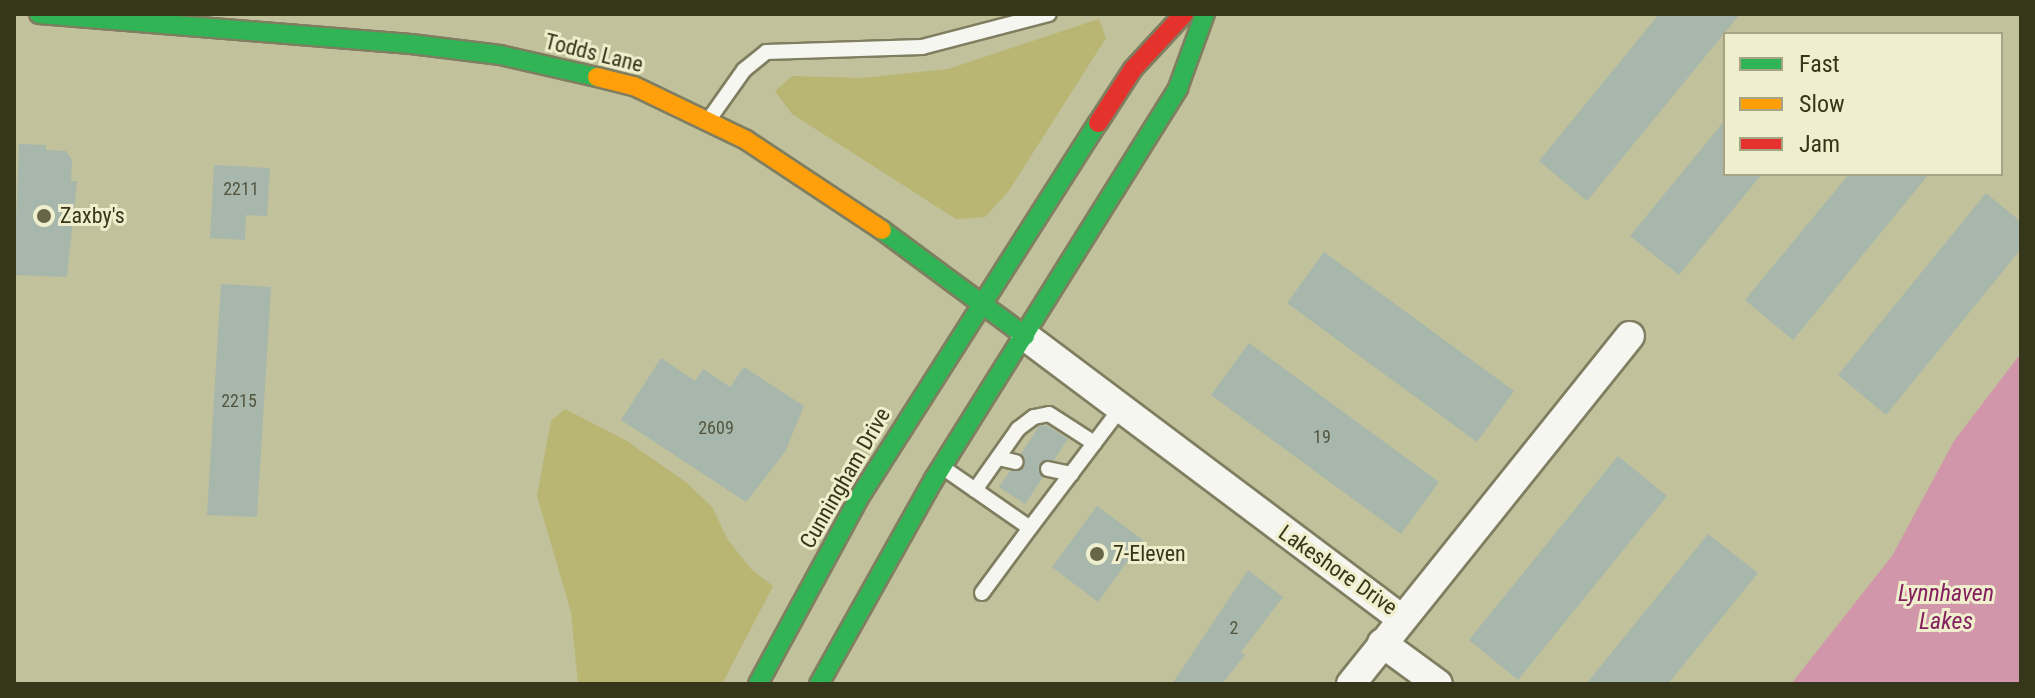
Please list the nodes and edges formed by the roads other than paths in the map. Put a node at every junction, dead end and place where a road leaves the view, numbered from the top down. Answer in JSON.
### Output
{"nodes":[{"id":1,"x":39,"y":14,"type":"edge"},
{"id":2,"x":1049,"y":14,"type":"edge"},
{"id":3,"x":1205,"y":14,"type":"edge"},
{"id":4,"x":1177,"y":16,"type":"edge"},
{"id":5,"x":153,"y":20,"type":"edge"},
{"id":6,"x":709,"y":119,"type":"junction"},
{"id":7,"x":983,"y":301,"type":"junction"},
{"id":8,"x":1025,"y":336,"type":"junction"},
{"id":9,"x":1630,"y":336,"type":"dead end"},
{"id":10,"x":1120,"y":409,"type":"junction"},
{"id":11,"x":1094,"y":443,"type":"junction"},
{"id":12,"x":998,"y":458,"type":"junction"},
{"id":13,"x":1016,"y":462,"type":"dead end"},
{"id":14,"x":941,"y":467,"type":"junction"},
{"id":15,"x":1048,"y":469,"type":"dead end"},
{"id":16,"x":1071,"y":474,"type":"junction"},
{"id":17,"x":975,"y":490,"type":"junction"},
{"id":18,"x":1030,"y":528,"type":"junction"},
{"id":19,"x":982,"y":593,"type":"dead end"},
{"id":20,"x":1400,"y":618,"type":"junction"},
{"id":21,"x":1382,"y":643,"type":"junction"},
{"id":22,"x":758,"y":684,"type":"edge"},
{"id":23,"x":819,"y":684,"type":"edge"},
{"id":24,"x":1351,"y":684,"type":"edge"},
{"id":25,"x":1438,"y":684,"type":"edge"}],
"edges":[{"from":1,"to":5,"type":"main road","name":"Todds Lane"},
{"from":2,"to":6,"type":"lane"},
{"from":3,"to":8,"type":"main road"},
{"from":4,"to":7,"type":"main road"},
{"from":5,"to":6,"type":"main road","name":"Todds Lane"},
{"from":6,"to":7,"type":"main road","name":"Todds Lane"},
{"from":7,"to":8,"type":"main road","name":"Todds Lane"},
{"from":7,"to":22,"type":"main road","name":"Cunningham Drive"},
{"from":8,"to":10,"type":"street","name":"Lakeshore Drive"},
{"from":8,"to":14,"type":"main road"},
{"from":9,"to":20,"type":"street","name":"Lakeshore Drive"},
{"from":10,"to":11,"type":"lane"},
{"from":10,"to":20,"type":"street","name":"Lakeshore Drive"},
{"from":11,"to":12,"type":"lane"},
{"from":11,"to":16,"type":"lane"},
{"from":12,"to":13,"type":"lane"},
{"from":12,"to":17,"type":"lane"},
{"from":14,"to":17,"type":"lane"},
{"from":14,"to":23,"type":"main road"},
{"from":15,"to":16,"type":"lane"},
{"from":16,"to":18,"type":"lane"},
{"from":17,"to":18,"type":"lane"},
{"from":18,"to":19,"type":"lane"},
{"from":20,"to":21,"type":"street"},
{"from":21,"to":24,"type":"street"},
{"from":21,"to":25,"type":"street"}]}
